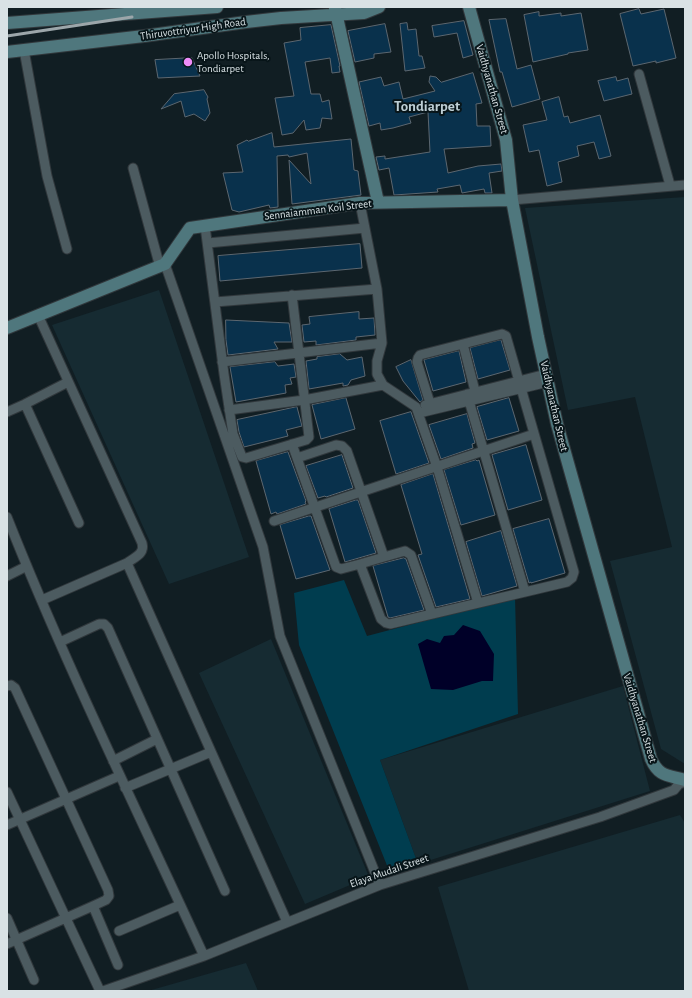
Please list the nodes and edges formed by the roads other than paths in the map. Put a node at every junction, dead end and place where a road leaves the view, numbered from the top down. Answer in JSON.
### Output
{"nodes":[{"id":1,"x":218,"y":7,"type":"edge"},
{"id":2,"x":378,"y":7,"type":"edge"},
{"id":3,"x":469,"y":7,"type":"edge"},
{"id":4,"x":336,"y":11,"type":"edge"},
{"id":5,"x":7,"y":23,"type":"edge"},
{"id":6,"x":24,"y":50,"type":"junction"},
{"id":7,"x":7,"y":52,"type":"edge"},
{"id":8,"x":639,"y":74,"type":"dead end"},
{"id":9,"x":133,"y":168,"type":"dead end"},
{"id":10,"x":670,"y":185,"type":"junction"},
{"id":11,"x":685,"y":185,"type":"edge"},
{"id":12,"x":512,"y":200,"type":"junction"},
{"id":13,"x":378,"y":202,"type":"junction"},
{"id":14,"x":360,"y":203,"type":"junction"},
{"id":15,"x":205,"y":226,"type":"junction"},
{"id":16,"x":365,"y":228,"type":"junction"},
{"id":17,"x":208,"y":243,"type":"junction"},
{"id":18,"x":67,"y":249,"type":"dead end"},
{"id":19,"x":163,"y":266,"type":"junction"},
{"id":20,"x":376,"y":289,"type":"junction"},
{"id":21,"x":292,"y":295,"type":"junction"},
{"id":22,"x":215,"y":302,"type":"junction"},
{"id":23,"x":38,"y":315,"type":"junction"},
{"id":24,"x":7,"y":328,"type":"edge"},
{"id":25,"x":382,"y":343,"type":"junction"},
{"id":26,"x":463,"y":344,"type":"junction"},
{"id":27,"x":299,"y":352,"type":"junction"},
{"id":28,"x":222,"y":362,"type":"junction"},
{"id":29,"x":547,"y":378,"type":"junction"},
{"id":30,"x":68,"y":382,"type":"junction"},
{"id":31,"x":383,"y":385,"type":"junction"},
{"id":32,"x":520,"y":385,"type":"junction"},
{"id":33,"x":470,"y":395,"type":"junction"},
{"id":34,"x":304,"y":400,"type":"junction"},
{"id":35,"x":430,"y":403,"type":"junction"},
{"id":36,"x":25,"y":404,"type":"junction"},
{"id":37,"x":229,"y":410,"type":"junction"},
{"id":38,"x":418,"y":410,"type":"junction"},
{"id":39,"x":7,"y":412,"type":"edge"},
{"id":40,"x":534,"y":434,"type":"junction"},
{"id":41,"x":292,"y":444,"type":"junction"},
{"id":42,"x":484,"y":451,"type":"junction"},
{"id":43,"x":297,"y":458,"type":"junction"},
{"id":44,"x":437,"y":467,"type":"junction"},
{"id":45,"x":362,"y":492,"type":"junction"},
{"id":46,"x":314,"y":507,"type":"junction"},
{"id":47,"x":7,"y":516,"type":"edge"},
{"id":48,"x":274,"y":521,"type":"dead end"},
{"id":49,"x":79,"y":523,"type":"dead end"},
{"id":50,"x":384,"y":557,"type":"junction"},
{"id":51,"x":127,"y":563,"type":"junction"},
{"id":52,"x":360,"y":564,"type":"junction"},
{"id":53,"x":27,"y":566,"type":"junction"},
{"id":54,"x":7,"y":576,"type":"edge"},
{"id":55,"x":525,"y":592,"type":"junction"},
{"id":56,"x":42,"y":600,"type":"junction"},
{"id":57,"x":478,"y":603,"type":"junction"},
{"id":58,"x":432,"y":614,"type":"junction"},
{"id":59,"x":60,"y":642,"type":"junction"},
{"id":60,"x":7,"y":686,"type":"edge"},
{"id":61,"x":157,"y":739,"type":"junction"},
{"id":62,"x":211,"y":752,"type":"junction"},
{"id":63,"x":113,"y":761,"type":"junction"},
{"id":64,"x":171,"y":769,"type":"junction"},
{"id":65,"x":119,"y":776,"type":"junction"},
{"id":66,"x":685,"y":781,"type":"edge"},
{"id":67,"x":125,"y":788,"type":"junction"},
{"id":68,"x":7,"y":792,"type":"edge"},
{"id":69,"x":67,"y":799,"type":"junction"},
{"id":70,"x":20,"y":819,"type":"junction"},
{"id":71,"x":7,"y":825,"type":"edge"},
{"id":72,"x":380,"y":885,"type":"junction"},
{"id":73,"x":225,"y":891,"type":"dead end"},
{"id":74,"x":180,"y":905,"type":"junction"},
{"id":75,"x":93,"y":906,"type":"junction"},
{"id":76,"x":7,"y":918,"type":"edge"},
{"id":77,"x":66,"y":918,"type":"junction"},
{"id":78,"x":287,"y":922,"type":"junction"},
{"id":79,"x":119,"y":931,"type":"dead end"},
{"id":80,"x":16,"y":940,"type":"junction"},
{"id":81,"x":7,"y":944,"type":"edge"},
{"id":82,"x":204,"y":956,"type":"junction"},
{"id":83,"x":118,"y":965,"type":"dead end"},
{"id":84,"x":34,"y":980,"type":"dead end"},
{"id":85,"x":102,"y":991,"type":"edge"}],
"edges":[{"from":1,"to":5,"type":"main road","name":"Thiruvottriyur High Road"},
{"from":2,"to":4,"type":"main road","name":"Thiruvottriyur High Road"},
{"from":3,"to":12,"type":"main road","name":"Vaidhyanathan Street"},
{"from":4,"to":6,"type":"main road","name":"Thiruvottriyur High Road"},
{"from":4,"to":13,"type":"main road"},
{"from":6,"to":7,"type":"main road","name":"Thiruvottriyur High Road"},
{"from":6,"to":18,"type":"street"},
{"from":8,"to":10,"type":"street"},
{"from":9,"to":19,"type":"street"},
{"from":10,"to":11,"type":"street","name":"Sennaiamman Koil Street"},
{"from":10,"to":12,"type":"street","name":"Sennaiamman Koil Street"},
{"from":12,"to":13,"type":"main road","name":"Sennaiamman Koil Street"},
{"from":12,"to":29,"type":"main road","name":"Vaidhyanathan Street"},
{"from":13,"to":14,"type":"main road","name":"Sennaiamman Koil Street"},
{"from":14,"to":15,"type":"main road","name":"Sennaiamman Koil Street"},
{"from":14,"to":16,"type":"street"},
{"from":15,"to":17,"type":"street"},
{"from":15,"to":19,"type":"main road","name":"Sennaiamman Koil Street"},
{"from":16,"to":17,"type":"street"},
{"from":16,"to":20,"type":"street"},
{"from":17,"to":22,"type":"street"},
{"from":19,"to":23,"type":"main road"},
{"from":19,"to":72,"type":"street"},
{"from":20,"to":21,"type":"street"},
{"from":20,"to":25,"type":"street"},
{"from":21,"to":22,"type":"street"},
{"from":21,"to":27,"type":"street"},
{"from":22,"to":28,"type":"street"},
{"from":23,"to":24,"type":"main road"},
{"from":23,"to":30,"type":"street"},
{"from":25,"to":27,"type":"street"},
{"from":25,"to":31,"type":"street"},
{"from":26,"to":32,"type":"street"},
{"from":26,"to":33,"type":"street"},
{"from":26,"to":35,"type":"street"},
{"from":27,"to":28,"type":"street"},
{"from":27,"to":34,"type":"street"},
{"from":28,"to":37,"type":"street"},
{"from":29,"to":32,"type":"street"},
{"from":29,"to":66,"type":"main road","name":"Vaidhyanathan Street"},
{"from":30,"to":36,"type":"street"},
{"from":30,"to":51,"type":"street"},
{"from":31,"to":34,"type":"street"},
{"from":31,"to":38,"type":"street"},
{"from":32,"to":33,"type":"street"},
{"from":32,"to":40,"type":"street"},
{"from":33,"to":35,"type":"street"},
{"from":33,"to":38,"type":"street"},
{"from":33,"to":42,"type":"street"},
{"from":34,"to":37,"type":"street"},
{"from":34,"to":41,"type":"street"},
{"from":35,"to":38,"type":"street"},
{"from":36,"to":39,"type":"street"},
{"from":36,"to":49,"type":"street"},
{"from":37,"to":41,"type":"street"},
{"from":38,"to":44,"type":"street"},
{"from":40,"to":42,"type":"street"},
{"from":40,"to":55,"type":"street"},
{"from":41,"to":43,"type":"street"},
{"from":42,"to":44,"type":"street"},
{"from":42,"to":55,"type":"street"},
{"from":43,"to":45,"type":"street"},
{"from":43,"to":46,"type":"street"},
{"from":44,"to":45,"type":"street"},
{"from":44,"to":57,"type":"street"},
{"from":45,"to":46,"type":"street"},
{"from":45,"to":50,"type":"street"},
{"from":46,"to":48,"type":"street"},
{"from":46,"to":52,"type":"street"},
{"from":47,"to":53,"type":"street"},
{"from":50,"to":52,"type":"street"},
{"from":50,"to":58,"type":"street"},
{"from":51,"to":56,"type":"street"},
{"from":51,"to":62,"type":"street"},
{"from":52,"to":58,"type":"street"},
{"from":53,"to":54,"type":"street"},
{"from":53,"to":56,"type":"street"},
{"from":55,"to":57,"type":"street"},
{"from":56,"to":59,"type":"street"},
{"from":57,"to":58,"type":"street"},
{"from":59,"to":61,"type":"street"},
{"from":59,"to":63,"type":"street"},
{"from":60,"to":69,"type":"street"},
{"from":61,"to":63,"type":"street"},
{"from":61,"to":64,"type":"street"},
{"from":62,"to":64,"type":"street"},
{"from":62,"to":78,"type":"street"},
{"from":63,"to":65,"type":"street"},
{"from":64,"to":67,"type":"street"},
{"from":64,"to":73,"type":"street"},
{"from":65,"to":67,"type":"street"},
{"from":65,"to":69,"type":"street"},
{"from":66,"to":72,"type":"street","name":"Elaya Mudali Street"},
{"from":67,"to":74,"type":"street"},
{"from":68,"to":70,"type":"street"},
{"from":69,"to":70,"type":"street"},
{"from":69,"to":75,"type":"street"},
{"from":70,"to":71,"type":"street"},
{"from":70,"to":77,"type":"street"},
{"from":72,"to":78,"type":"street","name":"Elaya Mudali Street"},
{"from":74,"to":79,"type":"street"},
{"from":74,"to":82,"type":"street"},
{"from":75,"to":77,"type":"street"},
{"from":75,"to":83,"type":"street"},
{"from":76,"to":80,"type":"street"},
{"from":77,"to":80,"type":"street"},
{"from":77,"to":85,"type":"street"},
{"from":78,"to":82,"type":"street","name":"Elaya Mudali Street"},
{"from":80,"to":81,"type":"street"},
{"from":80,"to":84,"type":"street"},
{"from":82,"to":85,"type":"street","name":"Elaya Mudali Street"}]}
